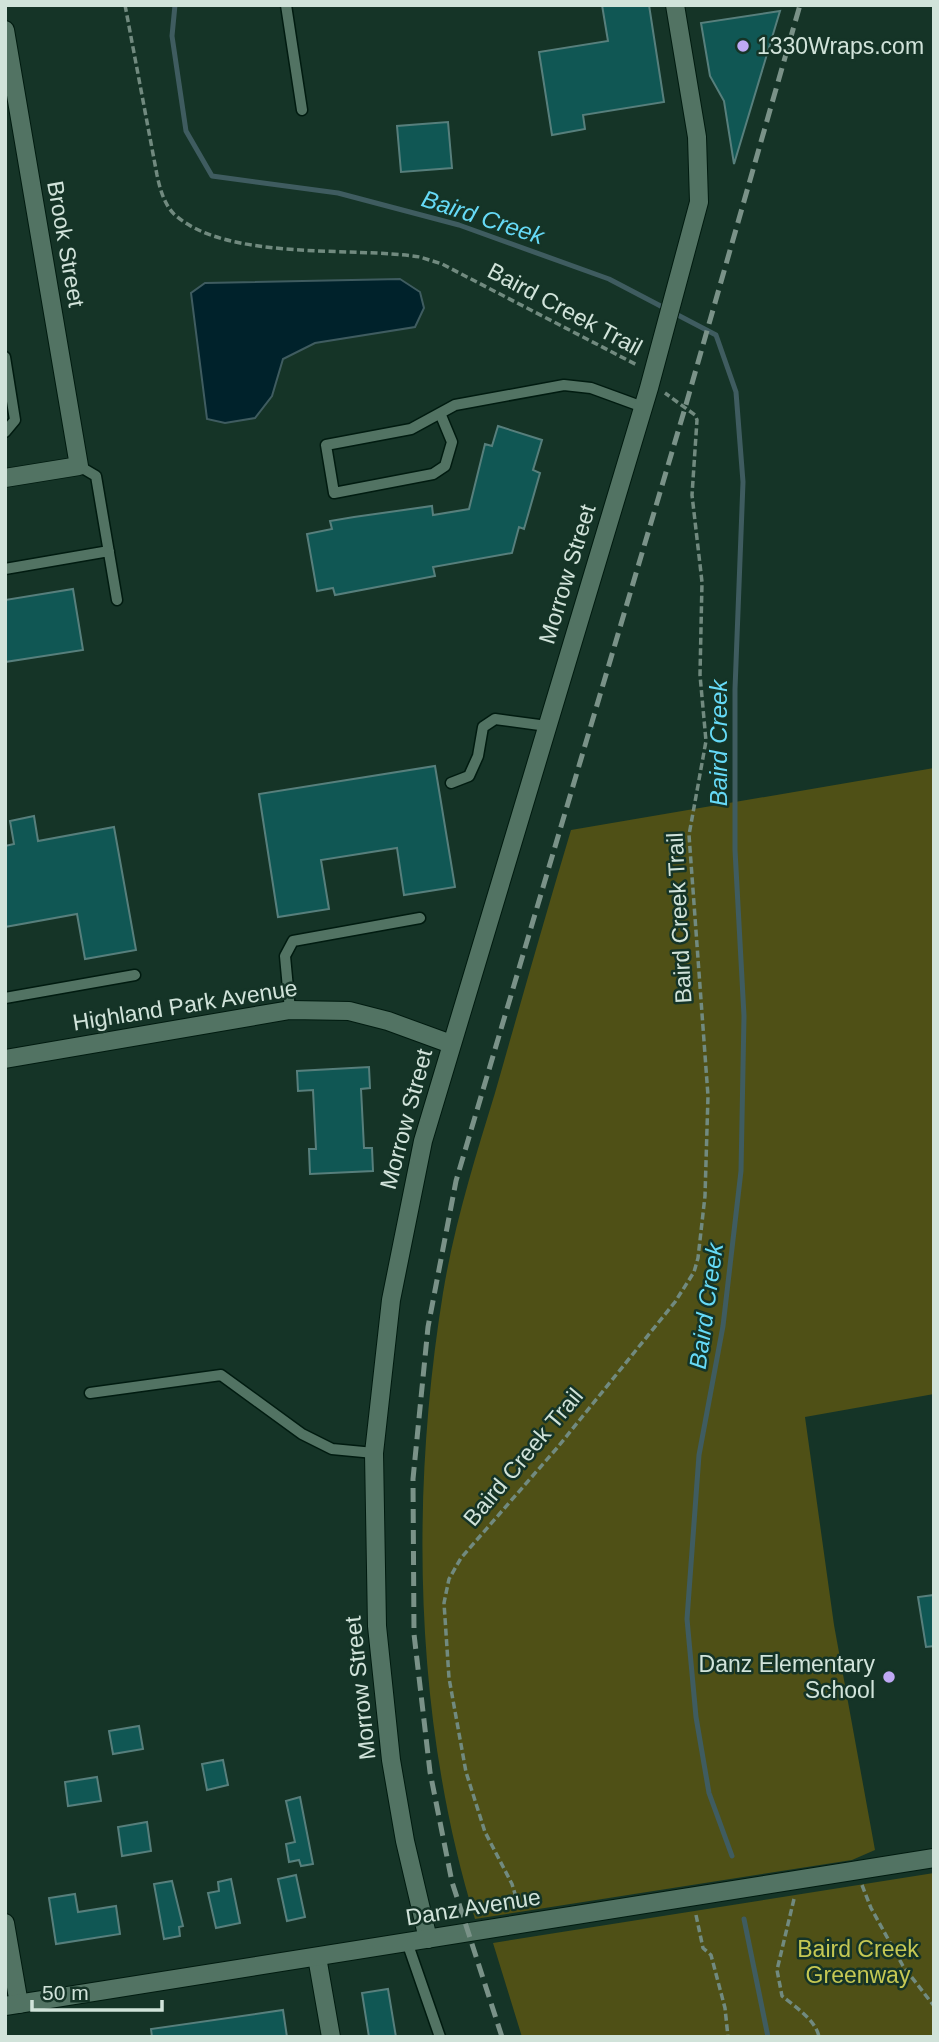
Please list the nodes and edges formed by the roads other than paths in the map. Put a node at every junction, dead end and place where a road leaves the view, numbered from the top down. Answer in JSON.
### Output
{"nodes":[{"id":1,"x":286,"y":5,"type":"edge"},
{"id":2,"x":675,"y":5,"type":"edge"},
{"id":3,"x":5,"y":30,"type":"edge"},
{"id":4,"x":302,"y":110,"type":"dead end"},
{"id":5,"x":13,"y":127,"type":"edge"},
{"id":6,"x":5,"y":357,"type":"edge"},
{"id":7,"x":643,"y":407,"type":"junction"},
{"id":8,"x":440,"y":413,"type":"junction"},
{"id":9,"x":5,"y":432,"type":"edge"},
{"id":10,"x":79,"y":466,"type":"junction"},
{"id":11,"x":5,"y":478,"type":"edge"},
{"id":12,"x":109,"y":551,"type":"junction"},
{"id":13,"x":5,"y":569,"type":"edge"},
{"id":14,"x":117,"y":600,"type":"dead end"},
{"id":15,"x":547,"y":726,"type":"junction"},
{"id":16,"x":451,"y":783,"type":"dead end"},
{"id":17,"x":420,"y":918,"type":"dead end"},
{"id":18,"x":135,"y":975,"type":"dead end"},
{"id":19,"x":5,"y":998,"type":"edge"},
{"id":20,"x":290,"y":1010,"type":"junction"},
{"id":21,"x":451,"y":1044,"type":"junction"},
{"id":22,"x":5,"y":1059,"type":"edge"},
{"id":23,"x":90,"y":1393,"type":"dead end"},
{"id":24,"x":374,"y":1453,"type":"junction"},
{"id":25,"x":934,"y":1858,"type":"edge"},
{"id":26,"x":5,"y":1923,"type":"edge"},
{"id":27,"x":428,"y":1939,"type":"junction"},
{"id":28,"x":407,"y":1942,"type":"junction"},
{"id":29,"x":317,"y":1956,"type":"junction"},
{"id":30,"x":12,"y":2005,"type":"edge"},
{"id":31,"x":331,"y":2037,"type":"edge"},
{"id":32,"x":440,"y":2037,"type":"edge"}],
"edges":[{"from":1,"to":4,"type":"lane"},
{"from":2,"to":7,"type":"street","name":"Morrow Street"},
{"from":3,"to":5,"type":"street","name":"Brook Street"},
{"from":5,"to":10,"type":"street","name":"Brook Street"},
{"from":6,"to":9,"type":"lane"},
{"from":7,"to":8,"type":"lane"},
{"from":7,"to":15,"type":"street","name":"Morrow Street"},
{"from":8,"to":8,"type":"lane"},
{"from":10,"to":11,"type":"street"},
{"from":10,"to":12,"type":"lane"},
{"from":12,"to":13,"type":"lane"},
{"from":12,"to":14,"type":"lane"},
{"from":15,"to":16,"type":"lane"},
{"from":15,"to":21,"type":"street","name":"Morrow Street"},
{"from":17,"to":20,"type":"lane"},
{"from":18,"to":19,"type":"lane"},
{"from":20,"to":21,"type":"street","name":"Highland Park Avenue"},
{"from":20,"to":22,"type":"street","name":"Highland Park Avenue"},
{"from":21,"to":24,"type":"street","name":"Morrow Street"},
{"from":23,"to":24,"type":"lane"},
{"from":24,"to":27,"type":"street","name":"Morrow Street"},
{"from":25,"to":27,"type":"street","name":"Danz Avenue"},
{"from":26,"to":30,"type":"street"},
{"from":27,"to":28,"type":"street","name":"Danz Avenue"},
{"from":28,"to":29,"type":"street","name":"Danz Avenue"},
{"from":28,"to":32,"type":"lane"},
{"from":29,"to":30,"type":"street","name":"Danz Avenue"},
{"from":29,"to":31,"type":"street"}]}
